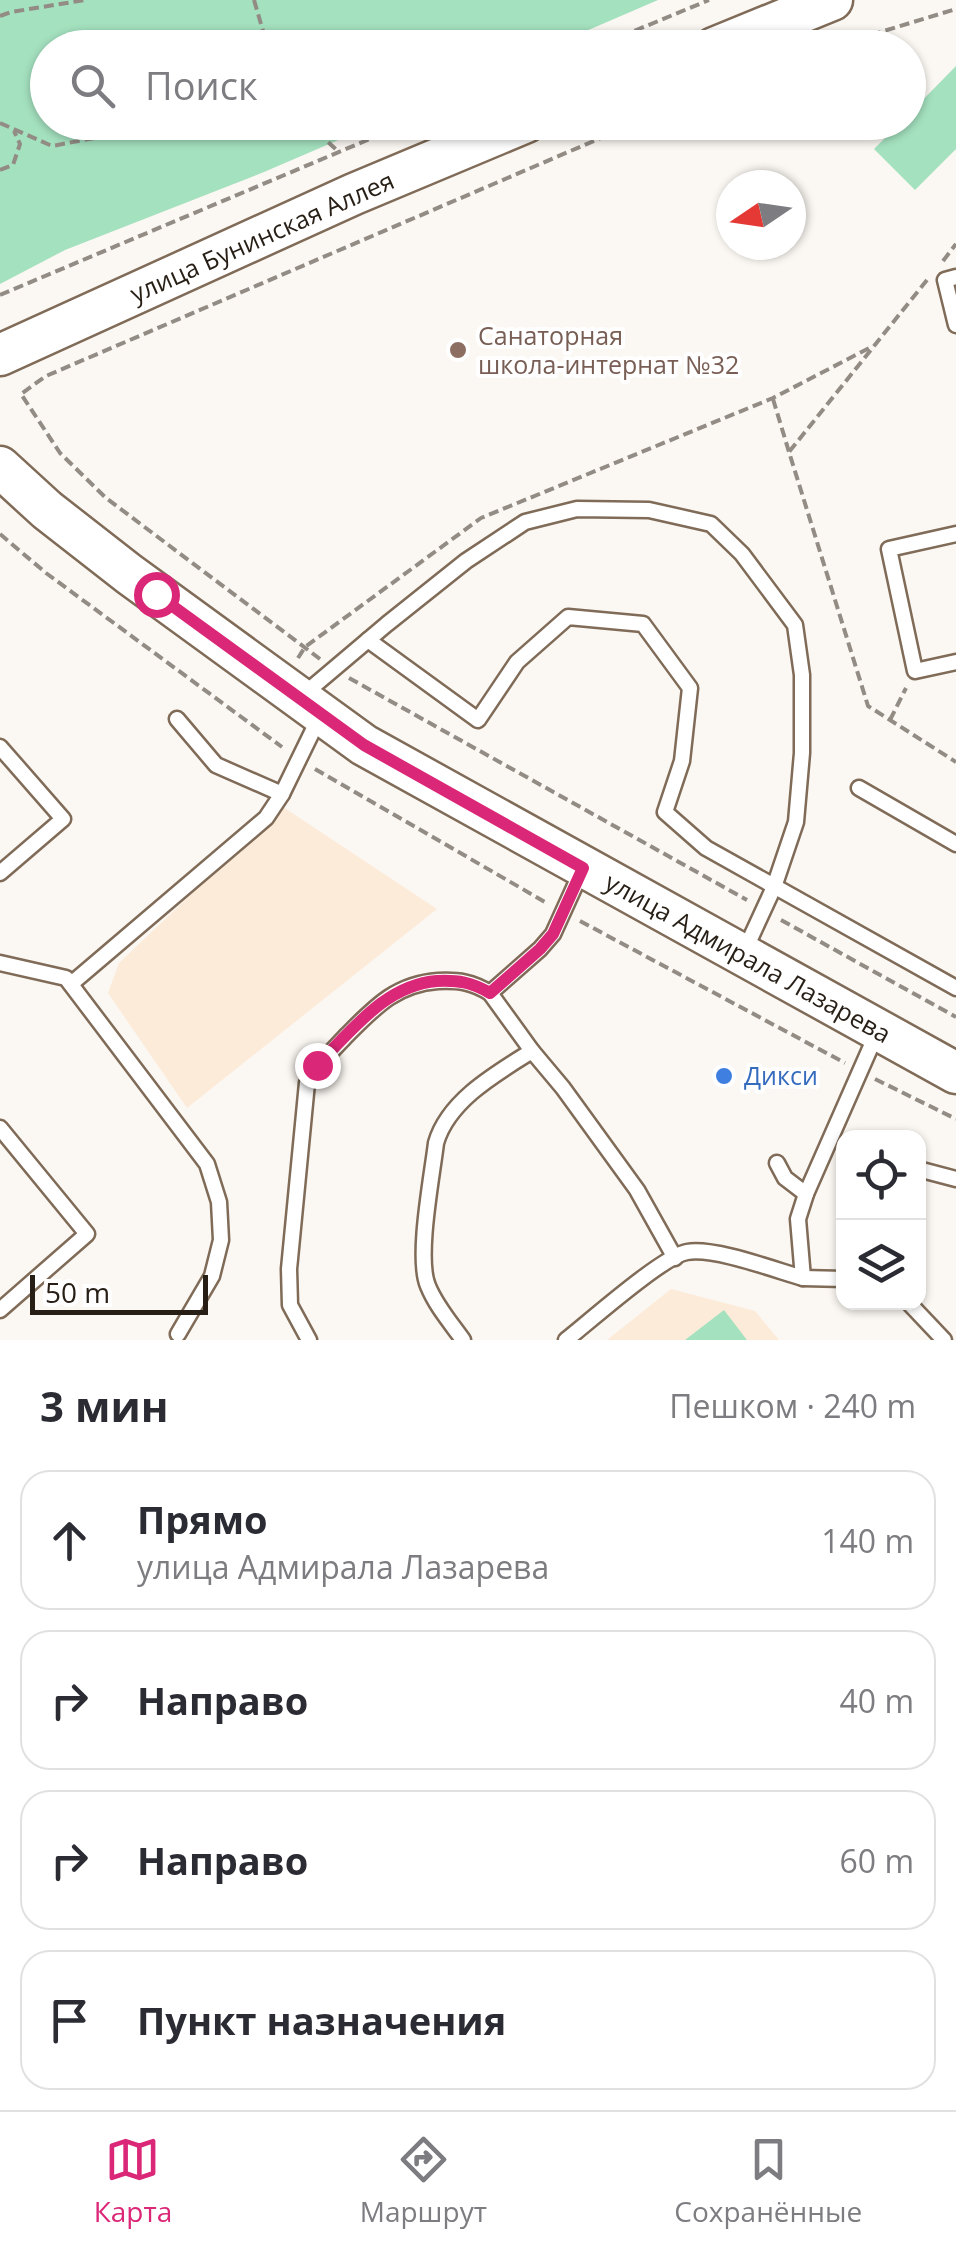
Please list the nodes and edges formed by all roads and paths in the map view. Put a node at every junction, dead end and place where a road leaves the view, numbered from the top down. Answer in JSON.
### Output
{"nodes":[{"id":1,"x":85,"y":0,"type":"edge"},
{"id":2,"x":254,"y":0,"type":"edge"},
{"id":3,"x":709,"y":0,"type":"edge"},
{"id":4,"x":832,"y":0,"type":"edge"},
{"id":5,"x":956,"y":8,"type":"edge"},
{"id":6,"x":0,"y":16,"type":"edge"},
{"id":7,"x":263,"y":30,"type":"edge"},
{"id":8,"x":636,"y":30,"type":"edge"},
{"id":9,"x":758,"y":30,"type":"edge"},
{"id":10,"x":886,"y":30,"type":"edge"},
{"id":11,"x":0,"y":122,"type":"edge"},
{"id":12,"x":14,"y":130,"type":"junction"},
{"id":13,"x":30,"y":137,"type":"edge"},
{"id":14,"x":38,"y":140,"type":"edge"},
{"id":15,"x":84,"y":140,"type":"edge"},
{"id":16,"x":325,"y":140,"type":"edge"},
{"id":17,"x":367,"y":140,"type":"edge"},
{"id":18,"x":483,"y":140,"type":"edge"},
{"id":19,"x":596,"y":140,"type":"edge"},
{"id":20,"x":338,"y":152,"type":"junction"},
{"id":21,"x":0,"y":170,"type":"edge"},
{"id":22,"x":956,"y":244,"type":"edge"},
{"id":23,"x":941,"y":263,"type":"dead end"},
{"id":24,"x":930,"y":277,"type":"dead end"},
{"id":25,"x":956,"y":277,"type":"edge"},
{"id":26,"x":0,"y":295,"type":"edge"},
{"id":27,"x":956,"y":325,"type":"edge"},
{"id":28,"x":874,"y":346,"type":"junction"},
{"id":29,"x":0,"y":355,"type":"edge"},
{"id":30,"x":22,"y":394,"type":"dead end"},
{"id":31,"x":773,"y":398,"type":"junction"},
{"id":32,"x":789,"y":452,"type":"junction"},
{"id":33,"x":0,"y":466,"type":"edge"},
{"id":34,"x":0,"y":534,"type":"edge"},
{"id":35,"x":956,"y":534,"type":"edge"},
{"id":36,"x":368,"y":640,"type":"junction"},
{"id":37,"x":305,"y":647,"type":"dead end"},
{"id":38,"x":956,"y":662,"type":"edge"},
{"id":39,"x":916,"y":671,"type":"junction"},
{"id":40,"x":310,"y":706,"type":"junction"},
{"id":41,"x":177,"y":719,"type":"dead end"},
{"id":42,"x":890,"y":720,"type":"junction"},
{"id":43,"x":0,"y":748,"type":"edge"},
{"id":44,"x":299,"y":760,"type":"junction"},
{"id":45,"x":956,"y":762,"type":"edge"},
{"id":46,"x":859,"y":788,"type":"dead end"},
{"id":47,"x":282,"y":794,"type":"junction"},
{"id":48,"x":956,"y":844,"type":"edge"},
{"id":49,"x":583,"y":868,"type":"junction"},
{"id":50,"x":0,"y":873,"type":"edge"},
{"id":51,"x":774,"y":887,"type":"junction"},
{"id":52,"x":563,"y":912,"type":"junction"},
{"id":53,"x":743,"y":956,"type":"junction"},
{"id":54,"x":1,"y":961,"type":"edge"},
{"id":55,"x":71,"y":984,"type":"junction"},
{"id":56,"x":956,"y":988,"type":"edge"},
{"id":57,"x":490,"y":993,"type":"junction"},
{"id":58,"x":878,"y":1030,"type":"junction"},
{"id":59,"x":532,"y":1051,"type":"junction"},
{"id":60,"x":860,"y":1072,"type":"junction"},
{"id":61,"x":956,"y":1073,"type":"edge"},
{"id":62,"x":956,"y":1119,"type":"edge"},
{"id":63,"x":0,"y":1128,"type":"edge"},
{"id":64,"x":824,"y":1152,"type":"junction"},
{"id":65,"x":836,"y":1154,"type":"edge"},
{"id":66,"x":777,"y":1163,"type":"dead end"},
{"id":67,"x":926,"y":1171,"type":"edge"},
{"id":68,"x":956,"y":1178,"type":"edge"},
{"id":69,"x":806,"y":1194,"type":"junction"},
{"id":70,"x":674,"y":1258,"type":"junction"},
{"id":71,"x":803,"y":1278,"type":"junction"},
{"id":72,"x":836,"y":1279,"type":"edge"},
{"id":73,"x":0,"y":1310,"type":"edge"},
{"id":74,"x":916,"y":1310,"type":"edge"},
{"id":75,"x":177,"y":1338,"type":"edge"},
{"id":76,"x":309,"y":1340,"type":"edge"},
{"id":77,"x":463,"y":1340,"type":"edge"},
{"id":78,"x":566,"y":1340,"type":"edge"},
{"id":79,"x":944,"y":1340,"type":"edge"}],
"edges":[{"from":1,"to":6,"type":"path"},
{"from":2,"to":7,"type":"path"},
{"from":3,"to":8,"type":"path"},
{"from":4,"to":9,"type":"street"},
{"from":5,"to":10,"type":"path"},
{"from":11,"to":12,"type":"path"},
{"from":12,"to":13,"type":"path"},
{"from":12,"to":21,"type":"path"},
{"from":14,"to":15,"type":"path"},
{"from":16,"to":20,"type":"path"},
{"from":17,"to":20,"type":"path"},
{"from":18,"to":29,"type":"street","name":"улица Бунинская Аллея"},
{"from":19,"to":30,"type":"path"},
{"from":20,"to":26,"type":"path"},
{"from":22,"to":23,"type":"path"},
{"from":24,"to":28,"type":"path"},
{"from":25,"to":27,"type":"lane"},
{"from":28,"to":31,"type":"path"},
{"from":28,"to":32,"type":"path"},
{"from":31,"to":32,"type":"path"},
{"from":31,"to":37,"type":"path"},
{"from":32,"to":42,"type":"path"},
{"from":33,"to":40,"type":"street","name":"улица Адмирала Лазарева"},
{"from":34,"to":44,"type":"path"},
{"from":35,"to":39,"type":"lane"},
{"from":36,"to":40,"type":"lane"},
{"from":36,"to":51,"type":"lane"},
{"from":36,"to":51,"type":"lane"},
{"from":38,"to":39,"type":"lane"},
{"from":39,"to":42,"type":"path"},
{"from":40,"to":44,"type":"lane"},
{"from":40,"to":49,"type":"street","name":"улица Адмирала Лазарева"},
{"from":41,"to":47,"type":"lane"},
{"from":42,"to":45,"type":"path"},
{"from":43,"to":50,"type":"lane"},
{"from":44,"to":47,"type":"lane"},
{"from":44,"to":52,"type":"path"},
{"from":46,"to":48,"type":"lane"},
{"from":47,"to":55,"type":"lane"},
{"from":49,"to":52,"type":"lane"},
{"from":49,"to":53,"type":"street","name":"улица Адмирала Лазарева"},
{"from":51,"to":53,"type":"lane"},
{"from":51,"to":56,"type":"lane"},
{"from":52,"to":57,"type":"lane"},
{"from":52,"to":60,"type":"path"},
{"from":53,"to":58,"type":"street","name":"улица Адмирала Лазарева"},
{"from":54,"to":55,"type":"lane"},
{"from":55,"to":75,"type":"lane"},
{"from":57,"to":59,"type":"lane"},
{"from":57,"to":76,"type":"lane"},
{"from":58,"to":60,"type":"lane"},
{"from":58,"to":61,"type":"street","name":"улица Адмирала Лазарева"},
{"from":59,"to":70,"type":"lane"},
{"from":59,"to":77,"type":"lane"},
{"from":60,"to":62,"type":"path"},
{"from":60,"to":64,"type":"lane"},
{"from":63,"to":73,"type":"lane"},
{"from":64,"to":65,"type":"lane"},
{"from":64,"to":69,"type":"lane"},
{"from":66,"to":69,"type":"lane"},
{"from":67,"to":68,"type":"lane"},
{"from":69,"to":71,"type":"lane"},
{"from":70,"to":71,"type":"lane"},
{"from":70,"to":78,"type":"lane"},
{"from":71,"to":72,"type":"lane"},
{"from":74,"to":79,"type":"lane"}]}
